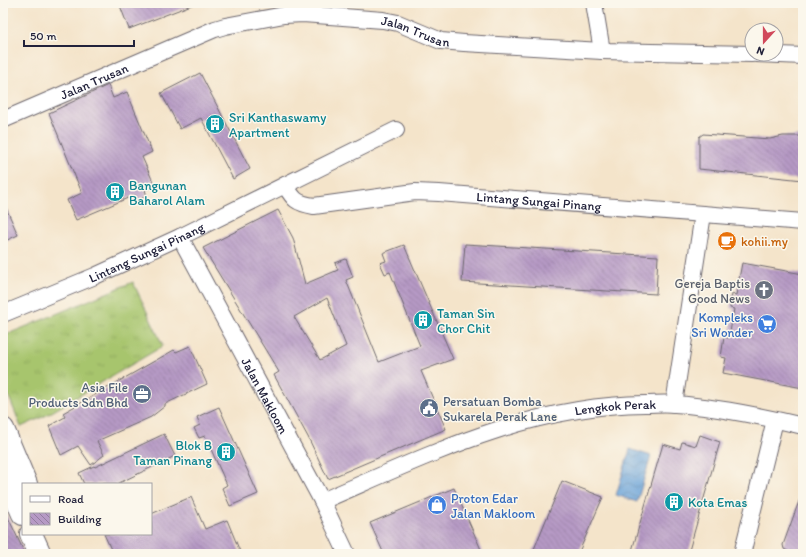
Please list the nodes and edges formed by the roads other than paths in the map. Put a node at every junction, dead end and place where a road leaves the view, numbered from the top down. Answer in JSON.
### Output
{"nodes":[{"id":1,"x":594,"y":3,"type":"edge"},
{"id":2,"x":602,"y":51,"type":"junction"},
{"id":3,"x":744,"y":54,"type":"edge"},
{"id":4,"x":784,"y":55,"type":"edge"},
{"id":5,"x":803,"y":56,"type":"edge"},
{"id":6,"x":3,"y":120,"type":"edge"},
{"id":7,"x":396,"y":130,"type":"dead end"},
{"id":8,"x":285,"y":185,"type":"junction"},
{"id":9,"x":703,"y":214,"type":"junction"},
{"id":10,"x":803,"y":222,"type":"edge"},
{"id":11,"x":180,"y":237,"type":"junction"},
{"id":12,"x":3,"y":315,"type":"edge"},
{"id":13,"x":674,"y":404,"type":"junction"},
{"id":14,"x":775,"y":420,"type":"junction"},
{"id":15,"x":803,"y":426,"type":"edge"},
{"id":16,"x":3,"y":428,"type":"edge"},
{"id":17,"x":3,"y":467,"type":"edge"},
{"id":18,"x":26,"y":483,"type":"edge"},
{"id":19,"x":322,"y":501,"type":"junction"},
{"id":20,"x":22,"y":512,"type":"edge"},
{"id":21,"x":31,"y":535,"type":"edge"},
{"id":22,"x":46,"y":535,"type":"edge"},
{"id":23,"x":40,"y":554,"type":"edge"},
{"id":24,"x":54,"y":554,"type":"edge"},
{"id":25,"x":348,"y":554,"type":"edge"},
{"id":26,"x":742,"y":554,"type":"edge"}],
"edges":[{"from":1,"to":2,"type":"street"},
{"from":2,"to":3,"type":"street","name":"Jalan Trusan"},
{"from":2,"to":6,"type":"street","name":"Jalan Trusan"},
{"from":4,"to":5,"type":"street"},
{"from":7,"to":8,"type":"street","name":"Lintang Sungai Pinang"},
{"from":8,"to":9,"type":"street","name":"Lintang Sungai Pinang"},
{"from":8,"to":11,"type":"street","name":"Lintang Sungai Pinang"},
{"from":9,"to":10,"type":"street","name":"Lintang Sungai Pinang"},
{"from":9,"to":13,"type":"street"},
{"from":11,"to":12,"type":"street","name":"Lintang Sungai Pinang"},
{"from":11,"to":19,"type":"street","name":"Jalan Makloom"},
{"from":13,"to":14,"type":"street","name":"Lengkok Perak"},
{"from":13,"to":19,"type":"street","name":"Lengkok Perak"},
{"from":14,"to":15,"type":"street","name":"Lengkok Perak"},
{"from":14,"to":26,"type":"street"},
{"from":16,"to":18,"type":"main road"},
{"from":17,"to":20,"type":"main road"},
{"from":19,"to":25,"type":"street","name":"Jalan Makloom"},
{"from":21,"to":23,"type":"main road"},
{"from":22,"to":24,"type":"main road"}]}
